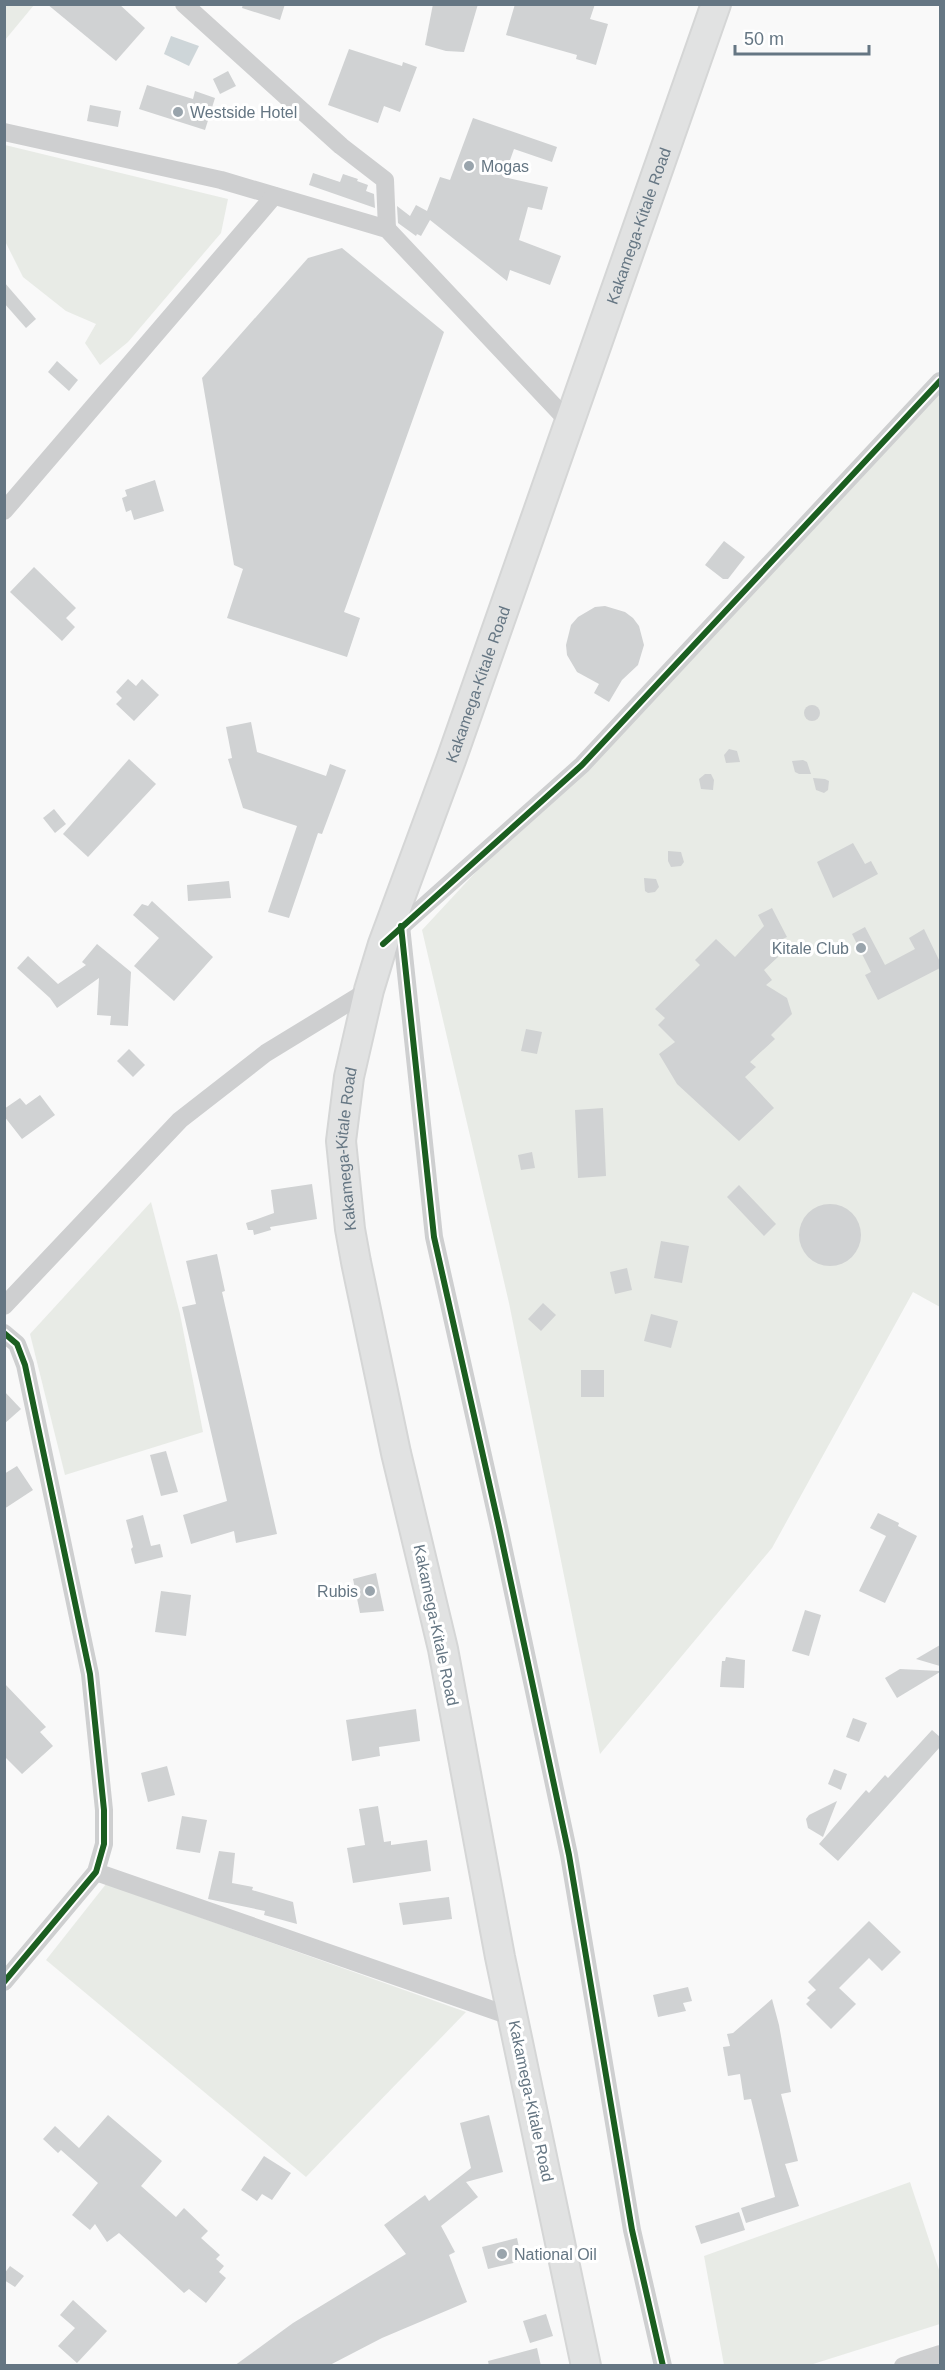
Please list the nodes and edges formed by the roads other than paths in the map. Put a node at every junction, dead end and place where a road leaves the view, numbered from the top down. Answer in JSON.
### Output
{"nodes":[{"id":1,"x":184,"y":4,"type":"edge"},
{"id":2,"x":716,"y":4,"type":"edge"},
{"id":3,"x":4,"y":132,"type":"edge"},
{"id":4,"x":274,"y":196,"type":"junction"},
{"id":5,"x":387,"y":229,"type":"junction"},
{"id":6,"x":940,"y":381,"type":"edge"},
{"id":7,"x":569,"y":422,"type":"junction"},
{"id":8,"x":4,"y":511,"type":"edge"},
{"id":9,"x":392,"y":935,"type":"junction"},
{"id":10,"x":369,"y":990,"type":"junction"},
{"id":11,"x":4,"y":1306,"type":"edge"},
{"id":12,"x":4,"y":1333,"type":"edge"},
{"id":13,"x":96,"y":1872,"type":"junction"},
{"id":14,"x":4,"y":1982,"type":"edge"},
{"id":15,"x":513,"y":2018,"type":"junction"},
{"id":16,"x":940,"y":2354,"type":"edge"},
{"id":17,"x":586,"y":2366,"type":"edge"},
{"id":18,"x":663,"y":2366,"type":"edge"},
{"id":19,"x":903,"y":2366,"type":"edge"}],
"edges":[{"from":1,"to":5,"type":"street"},
{"from":2,"to":7,"type":"highway","name":"Kakamega-Kitale Road"},
{"from":3,"to":4,"type":"street"},
{"from":4,"to":5,"type":"street"},
{"from":4,"to":8,"type":"street"},
{"from":5,"to":7,"type":"street"},
{"from":6,"to":9,"type":"street"},
{"from":7,"to":9,"type":"highway","name":"Kakamega-Kitale Road"},
{"from":9,"to":10,"type":"highway","name":"Kakamega-Kitale Road"},
{"from":9,"to":18,"type":"street"},
{"from":10,"to":11,"type":"street"},
{"from":10,"to":15,"type":"highway","name":"Kakamega-Kitale Road"},
{"from":12,"to":13,"type":"street"},
{"from":13,"to":14,"type":"street"},
{"from":13,"to":15,"type":"street"},
{"from":15,"to":17,"type":"highway","name":"Kakamega-Kitale Road"},
{"from":16,"to":19,"type":"street"}]}
